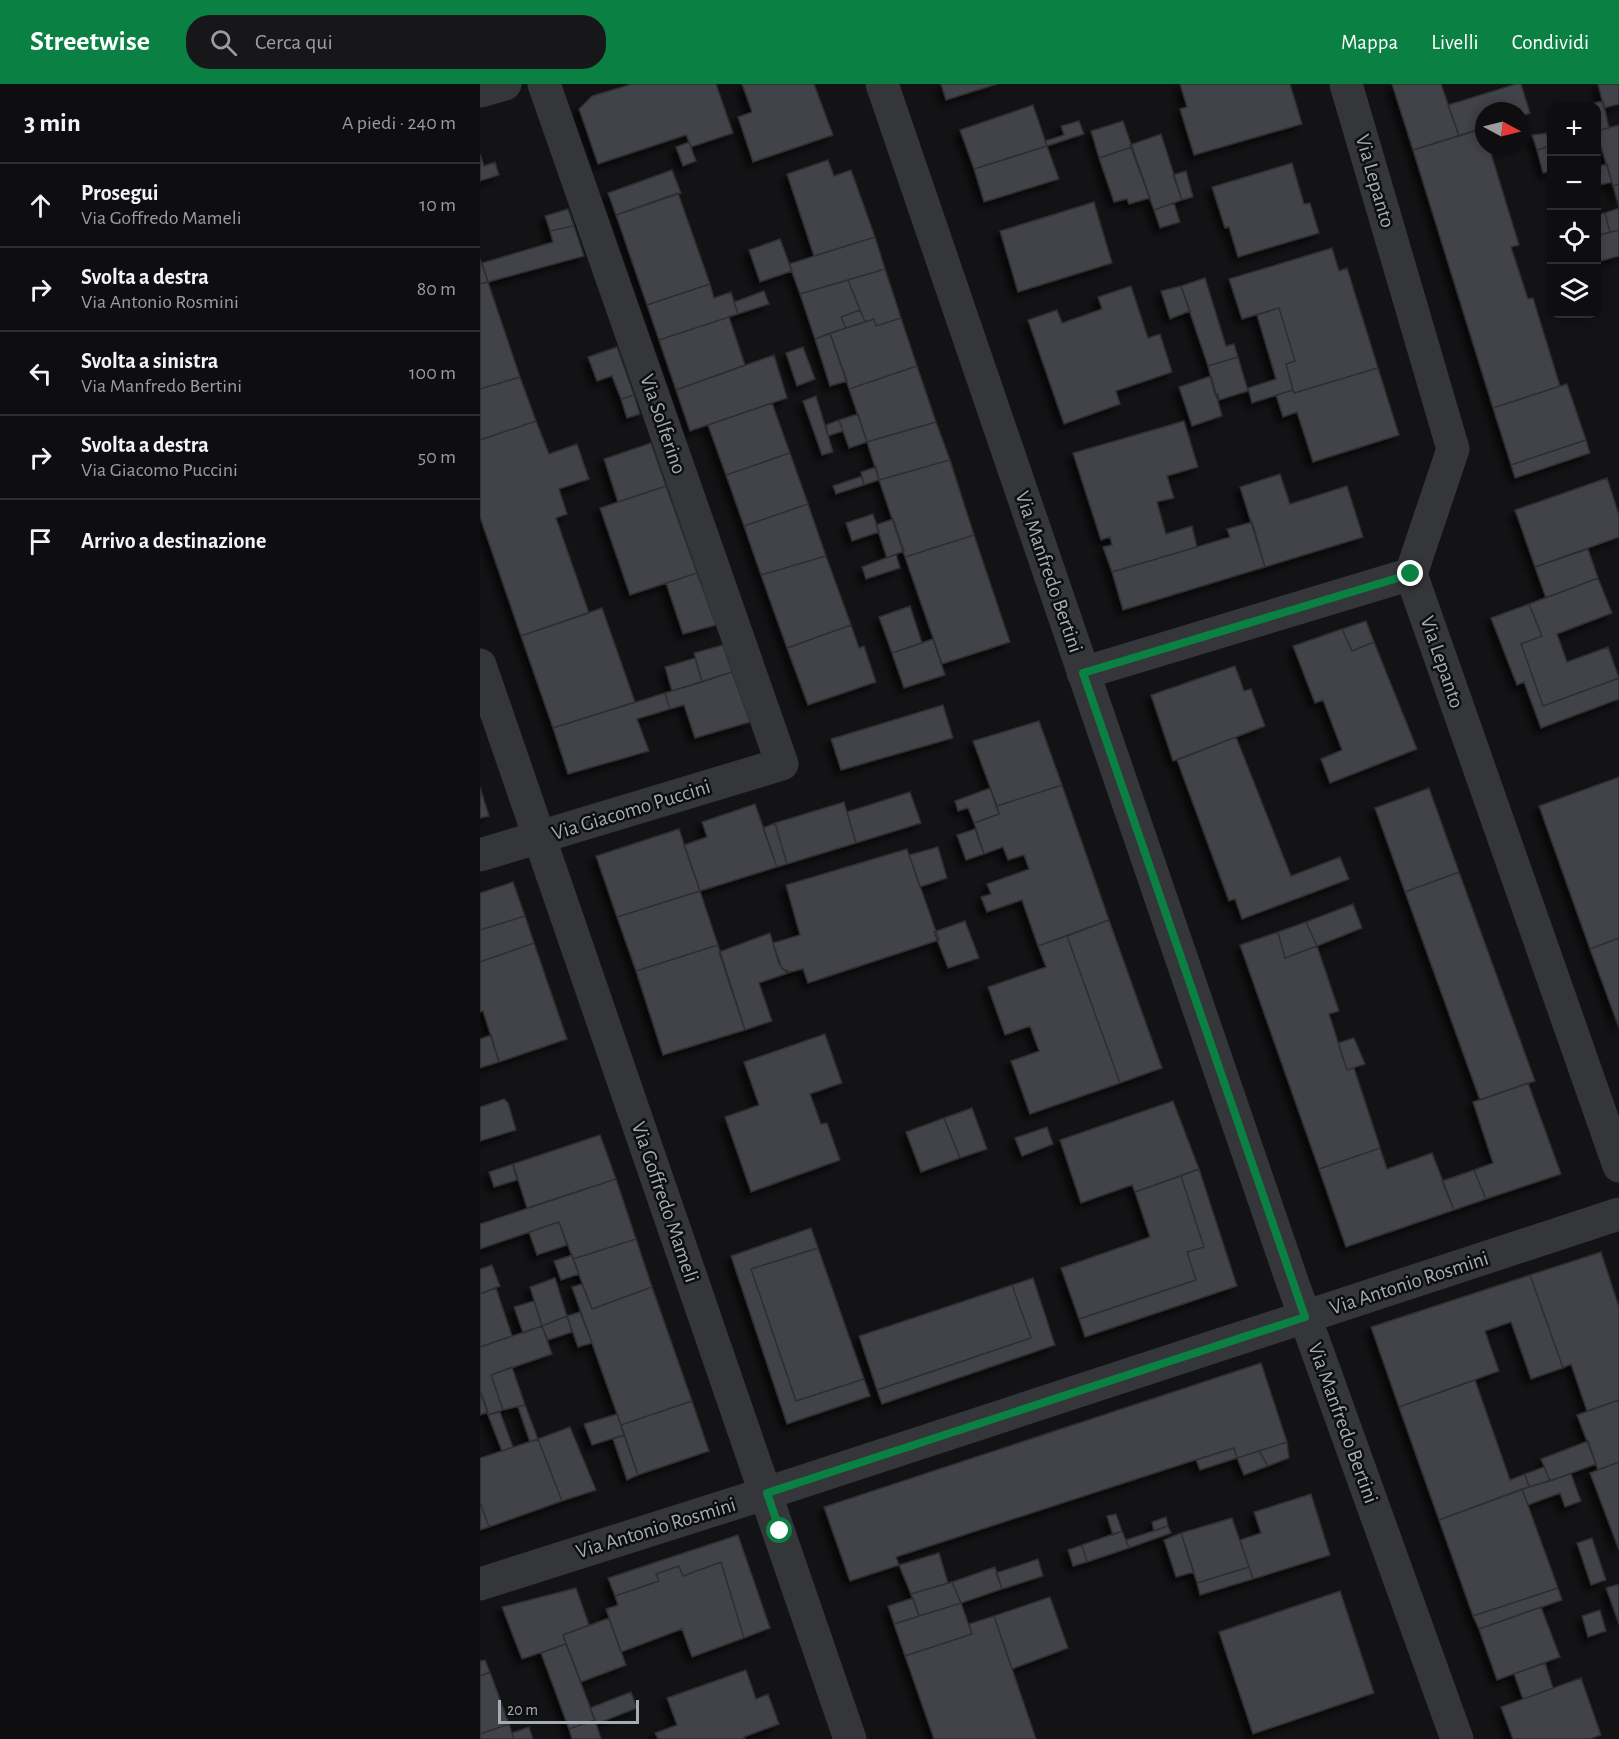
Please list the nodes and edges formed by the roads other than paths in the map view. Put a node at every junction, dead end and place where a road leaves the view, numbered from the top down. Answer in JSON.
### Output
{"nodes":[{"id":1,"x":505,"y":84,"type":"edge"},
{"id":2,"x":544,"y":84,"type":"edge"},
{"id":3,"x":882,"y":84,"type":"edge"},
{"id":4,"x":1346,"y":84,"type":"edge"},
{"id":5,"x":480,"y":92,"type":"edge"},
{"id":6,"x":1411,"y":574,"type":"junction"},
{"id":7,"x":480,"y":665,"type":"edge"},
{"id":8,"x":1083,"y":673,"type":"junction"},
{"id":9,"x":782,"y":764,"type":"joint"},
{"id":10,"x":539,"y":837,"type":"junction"},
{"id":11,"x":480,"y":855,"type":"edge"},
{"id":12,"x":1619,"y":1166,"type":"edge"},
{"id":13,"x":1619,"y":1214,"type":"edge"},
{"id":14,"x":1305,"y":1317,"type":"junction"},
{"id":15,"x":767,"y":1493,"type":"junction"},
{"id":16,"x":480,"y":1584,"type":"edge"},
{"id":17,"x":850,"y":1739,"type":"edge"},
{"id":18,"x":1457,"y":1739,"type":"edge"}],
"edges":[{"from":1,"to":5,"type":"street"},
{"from":2,"to":9,"type":"street","name":"Via Solferino"},
{"from":3,"to":8,"type":"street","name":"Via Manfredo Bertini"},
{"from":4,"to":6,"type":"street","name":"Via Lepanto"},
{"from":6,"to":8,"type":"street"},
{"from":6,"to":12,"type":"street","name":"Via Lepanto"},
{"from":7,"to":10,"type":"street","name":"Via Goffredo Mameli"},
{"from":8,"to":14,"type":"street","name":"Via Manfredo Bertini"},
{"from":9,"to":10,"type":"street","name":"Via Giacomo Puccini"},
{"from":10,"to":11,"type":"street","name":"Via Giacomo Puccini"},
{"from":10,"to":15,"type":"street","name":"Via Goffredo Mameli"},
{"from":13,"to":14,"type":"street","name":"Via Antonio Rosmini"},
{"from":14,"to":15,"type":"street","name":"Via Antonio Rosmini"},
{"from":14,"to":18,"type":"street","name":"Via Manfredo Bertini"},
{"from":15,"to":16,"type":"street","name":"Via Antonio Rosmini"},
{"from":15,"to":17,"type":"street","name":"Via Goffredo Mameli"}]}
